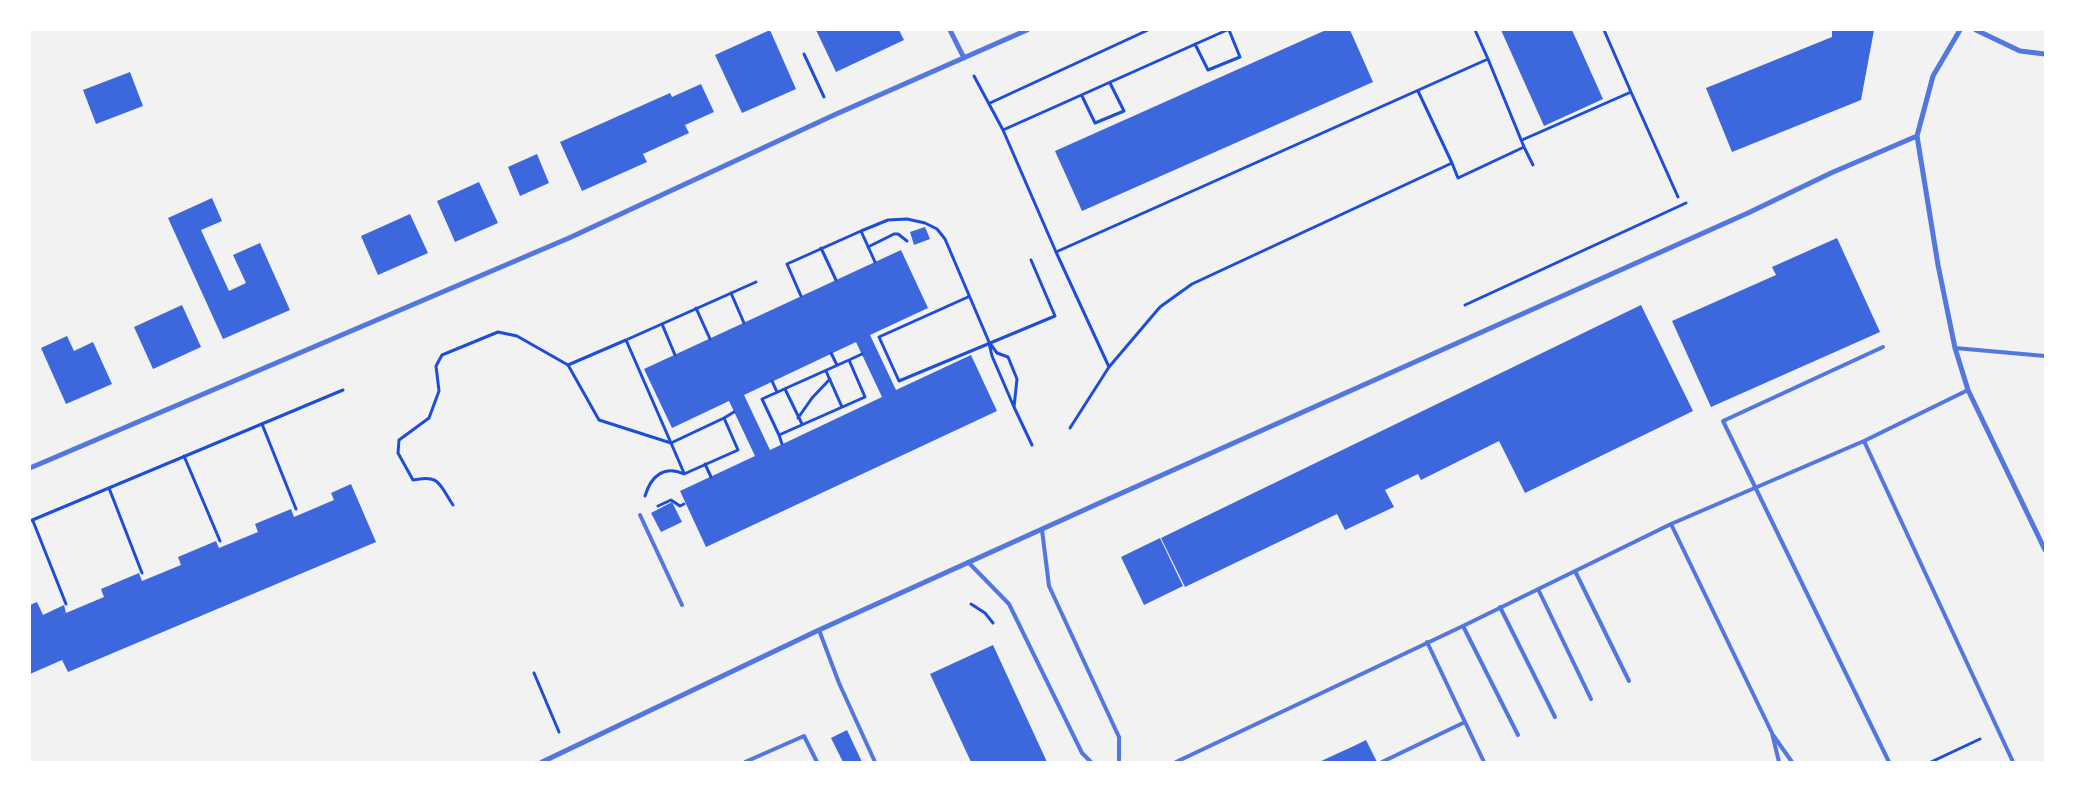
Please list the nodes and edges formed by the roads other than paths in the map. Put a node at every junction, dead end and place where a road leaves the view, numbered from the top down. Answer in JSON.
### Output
{"nodes":[{"id":1,"x":950,"y":30,"type":"edge"},
{"id":2,"x":1027,"y":30,"type":"edge"},
{"id":3,"x":1960,"y":30,"type":"edge"},
{"id":4,"x":1976,"y":30,"type":"edge"},
{"id":5,"x":2045,"y":54,"type":"edge"},
{"id":6,"x":964,"y":58,"type":"junction"},
{"id":7,"x":1917,"y":136,"type":"junction"},
{"id":8,"x":1882,"y":347,"type":"dead end"},
{"id":9,"x":1955,"y":348,"type":"junction"},
{"id":10,"x":2045,"y":356,"type":"edge"},
{"id":11,"x":1968,"y":390,"type":"junction"},
{"id":12,"x":1864,"y":441,"type":"junction"},
{"id":13,"x":30,"y":468,"type":"edge"},
{"id":14,"x":1754,"y":488,"type":"junction"},
{"id":15,"x":640,"y":515,"type":"road end"},
{"id":16,"x":1671,"y":524,"type":"junction"},
{"id":17,"x":1042,"y":530,"type":"junction"},
{"id":18,"x":2045,"y":550,"type":"edge"},
{"id":19,"x":968,"y":562,"type":"junction"},
{"id":20,"x":1574,"y":571,"type":"junction"},
{"id":21,"x":1538,"y":589,"type":"junction"},
{"id":22,"x":682,"y":605,"type":"dead end"},
{"id":23,"x":1500,"y":607,"type":"junction"},
{"id":24,"x":1463,"y":626,"type":"junction"},
{"id":25,"x":819,"y":630,"type":"junction"},
{"id":26,"x":1427,"y":642,"type":"junction"},
{"id":27,"x":1629,"y":681,"type":"dead end"},
{"id":28,"x":1591,"y":700,"type":"dead end"},
{"id":29,"x":1555,"y":717,"type":"dead end"},
{"id":30,"x":1465,"y":722,"type":"junction"},
{"id":31,"x":1772,"y":734,"type":"junction"},
{"id":32,"x":1518,"y":735,"type":"dead end"},
{"id":33,"x":542,"y":762,"type":"edge"},
{"id":34,"x":746,"y":762,"type":"edge"},
{"id":35,"x":817,"y":762,"type":"edge"},
{"id":36,"x":875,"y":762,"type":"edge"},
{"id":37,"x":1091,"y":762,"type":"edge"},
{"id":38,"x":1119,"y":762,"type":"edge"},
{"id":39,"x":1176,"y":762,"type":"edge"},
{"id":40,"x":1382,"y":762,"type":"edge"},
{"id":41,"x":1484,"y":762,"type":"edge"},
{"id":42,"x":1778,"y":762,"type":"edge"},
{"id":43,"x":1792,"y":762,"type":"edge"},
{"id":44,"x":1889,"y":762,"type":"edge"},
{"id":45,"x":2013,"y":762,"type":"edge"}],
"edges":[{"from":1,"to":6,"type":"street"},
{"from":2,"to":6,"type":"street"},
{"from":3,"to":7,"type":"street"},
{"from":4,"to":5,"type":"street"},
{"from":6,"to":13,"type":"street"},
{"from":7,"to":9,"type":"street"},
{"from":7,"to":17,"type":"street"},
{"from":8,"to":14,"type":"lane"},
{"from":9,"to":10,"type":"lane"},
{"from":9,"to":11,"type":"street"},
{"from":11,"to":12,"type":"lane"},
{"from":11,"to":18,"type":"street"},
{"from":12,"to":14,"type":"lane"},
{"from":12,"to":45,"type":"lane"},
{"from":14,"to":16,"type":"lane"},
{"from":14,"to":44,"type":"lane"},
{"from":15,"to":22,"type":"lane"},
{"from":16,"to":20,"type":"lane"},
{"from":16,"to":31,"type":"lane"},
{"from":17,"to":19,"type":"street"},
{"from":17,"to":38,"type":"lane"},
{"from":19,"to":25,"type":"street"},
{"from":19,"to":37,"type":"lane"},
{"from":20,"to":21,"type":"lane"},
{"from":20,"to":27,"type":"lane"},
{"from":21,"to":23,"type":"lane"},
{"from":21,"to":28,"type":"lane"},
{"from":23,"to":24,"type":"lane"},
{"from":23,"to":29,"type":"lane"},
{"from":24,"to":26,"type":"lane"},
{"from":24,"to":32,"type":"lane"},
{"from":25,"to":33,"type":"street"},
{"from":25,"to":36,"type":"lane"},
{"from":26,"to":30,"type":"lane"},
{"from":26,"to":39,"type":"lane"},
{"from":30,"to":40,"type":"lane"},
{"from":30,"to":41,"type":"lane"},
{"from":31,"to":42,"type":"lane"},
{"from":31,"to":43,"type":"lane"},
{"from":34,"to":35,"type":"lane"}]}
